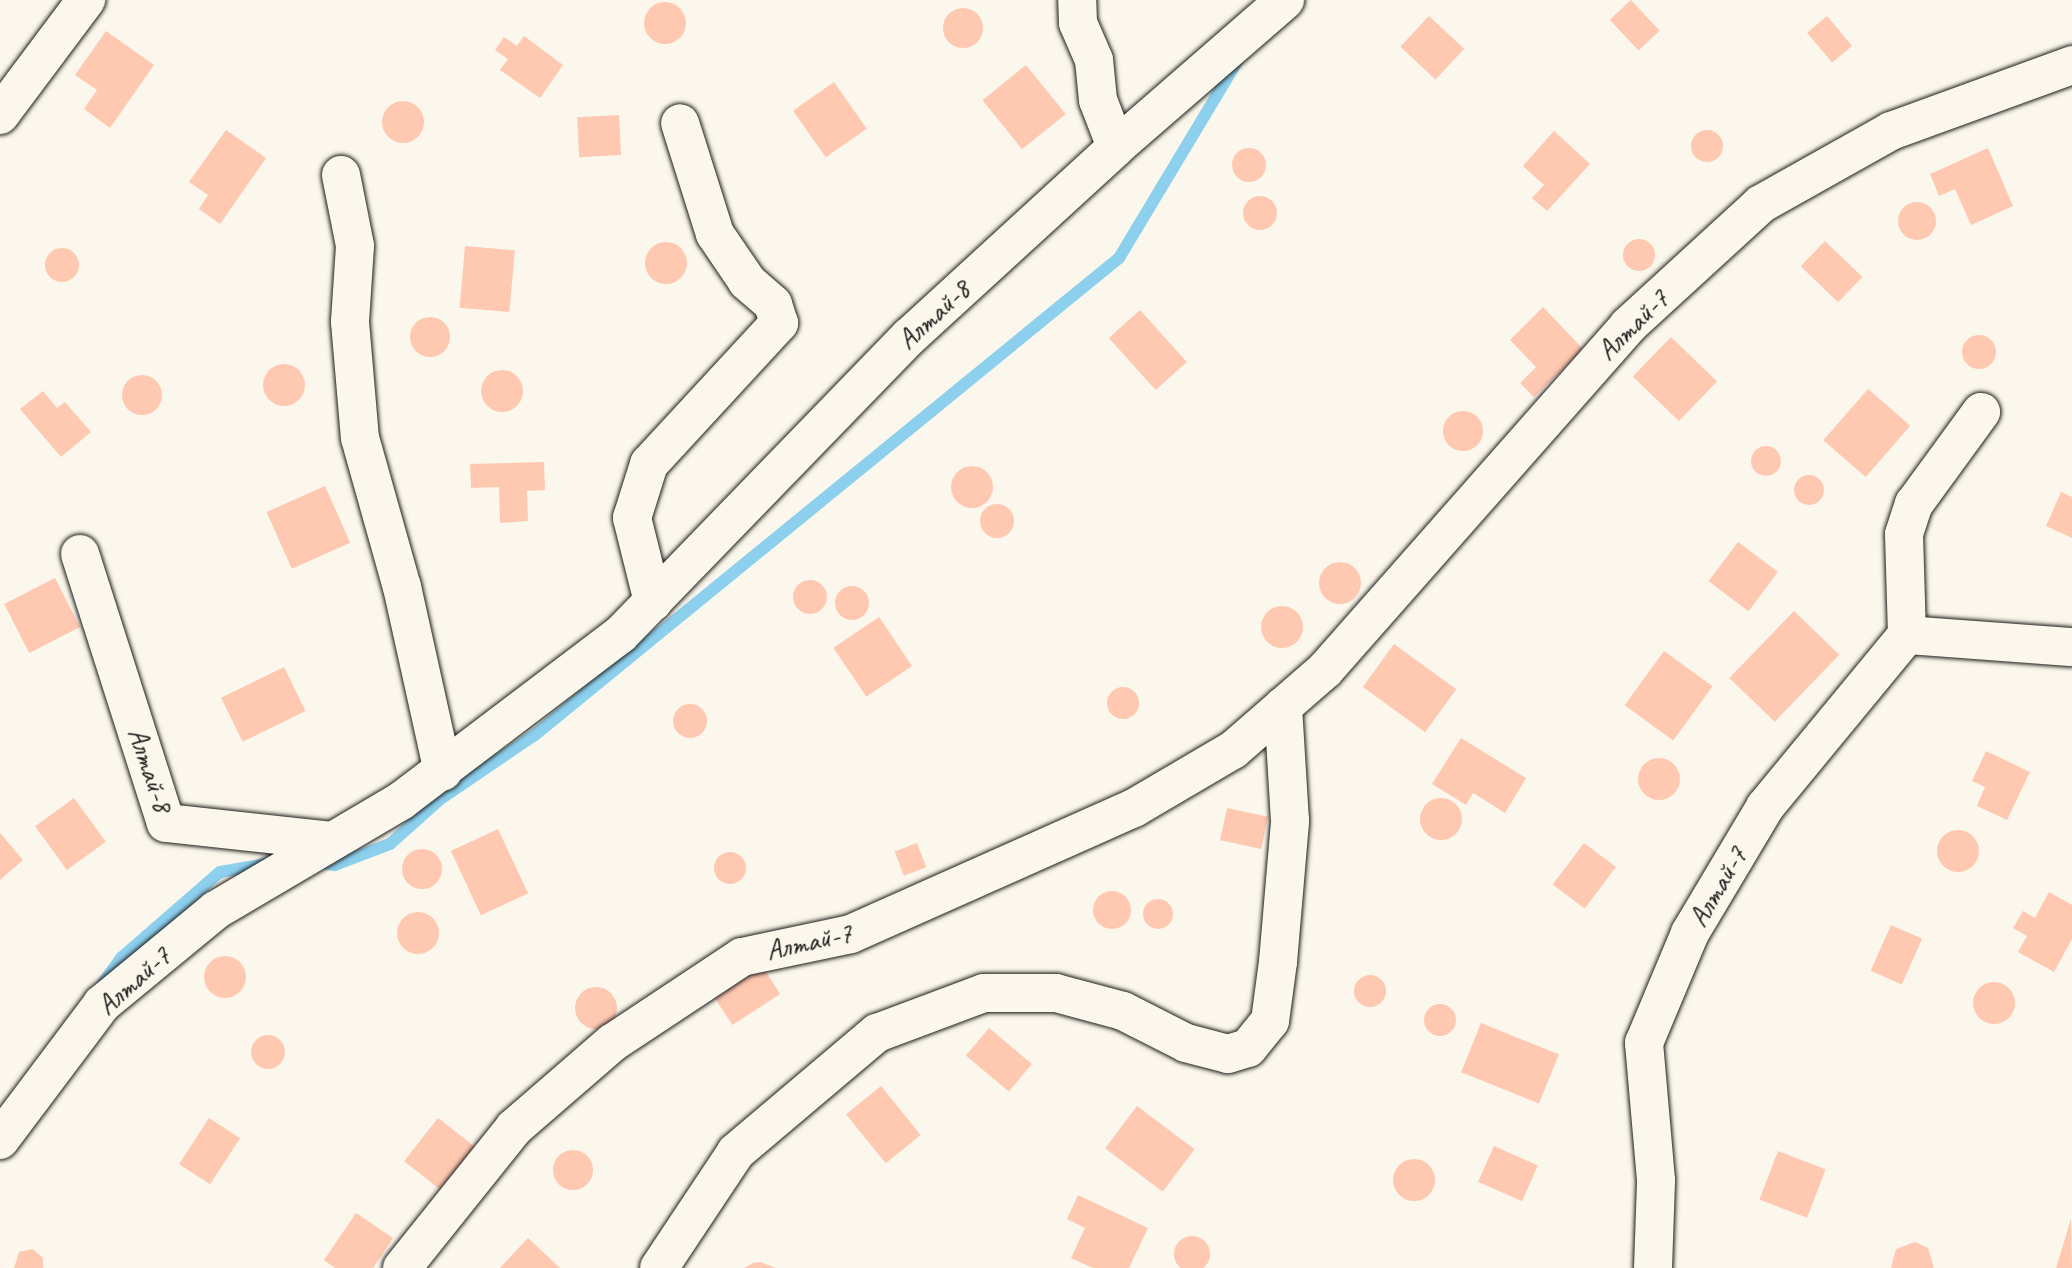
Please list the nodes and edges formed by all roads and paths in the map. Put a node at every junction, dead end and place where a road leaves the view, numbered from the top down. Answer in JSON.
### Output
{"nodes":[{"id":1,"x":86,"y":0,"type":"edge"},
{"id":2,"x":1077,"y":0,"type":"edge"},
{"id":3,"x":1285,"y":0,"type":"edge"},
{"id":4,"x":2072,"y":65,"type":"edge"},
{"id":5,"x":0,"y":115,"type":"edge"},
{"id":6,"x":680,"y":123,"type":"dead end"},
{"id":7,"x":1116,"y":147,"type":"junction"},
{"id":8,"x":341,"y":175,"type":"dead end"},
{"id":9,"x":1981,"y":412,"type":"dead end"},
{"id":10,"x":80,"y":554,"type":"dead end"},
{"id":11,"x":653,"y":602,"type":"junction"},
{"id":12,"x":1908,"y":635,"type":"junction"},
{"id":13,"x":2072,"y":647,"type":"edge"},
{"id":14,"x":1283,"y":706,"type":"junction"},
{"id":15,"x":443,"y":772,"type":"junction"},
{"id":16,"x":331,"y":841,"type":"junction"},
{"id":17,"x":0,"y":1140,"type":"edge"},
{"id":18,"x":402,"y":1268,"type":"edge"},
{"id":19,"x":659,"y":1268,"type":"edge"},
{"id":20,"x":1653,"y":1268,"type":"edge"}],
"edges":[{"from":1,"to":5,"type":"street"},
{"from":2,"to":7,"type":"street"},
{"from":3,"to":7,"type":"street","name":"Алтай-8"},
{"from":4,"to":14,"type":"street","name":"Алтай-7"},
{"from":6,"to":11,"type":"street"},
{"from":7,"to":11,"type":"street","name":"Алтай-8"},
{"from":8,"to":15,"type":"street"},
{"from":9,"to":12,"type":"street"},
{"from":10,"to":16,"type":"street","name":"Алтай-8"},
{"from":11,"to":15,"type":"street","name":"Алтай-8"},
{"from":12,"to":13,"type":"street"},
{"from":12,"to":20,"type":"street","name":"Алтай-7"},
{"from":14,"to":18,"type":"street","name":"Алтай-7"},
{"from":14,"to":19,"type":"street"},
{"from":15,"to":16,"type":"street","name":"Алтай-8"},
{"from":16,"to":17,"type":"street","name":"Алтай-7"}]}
